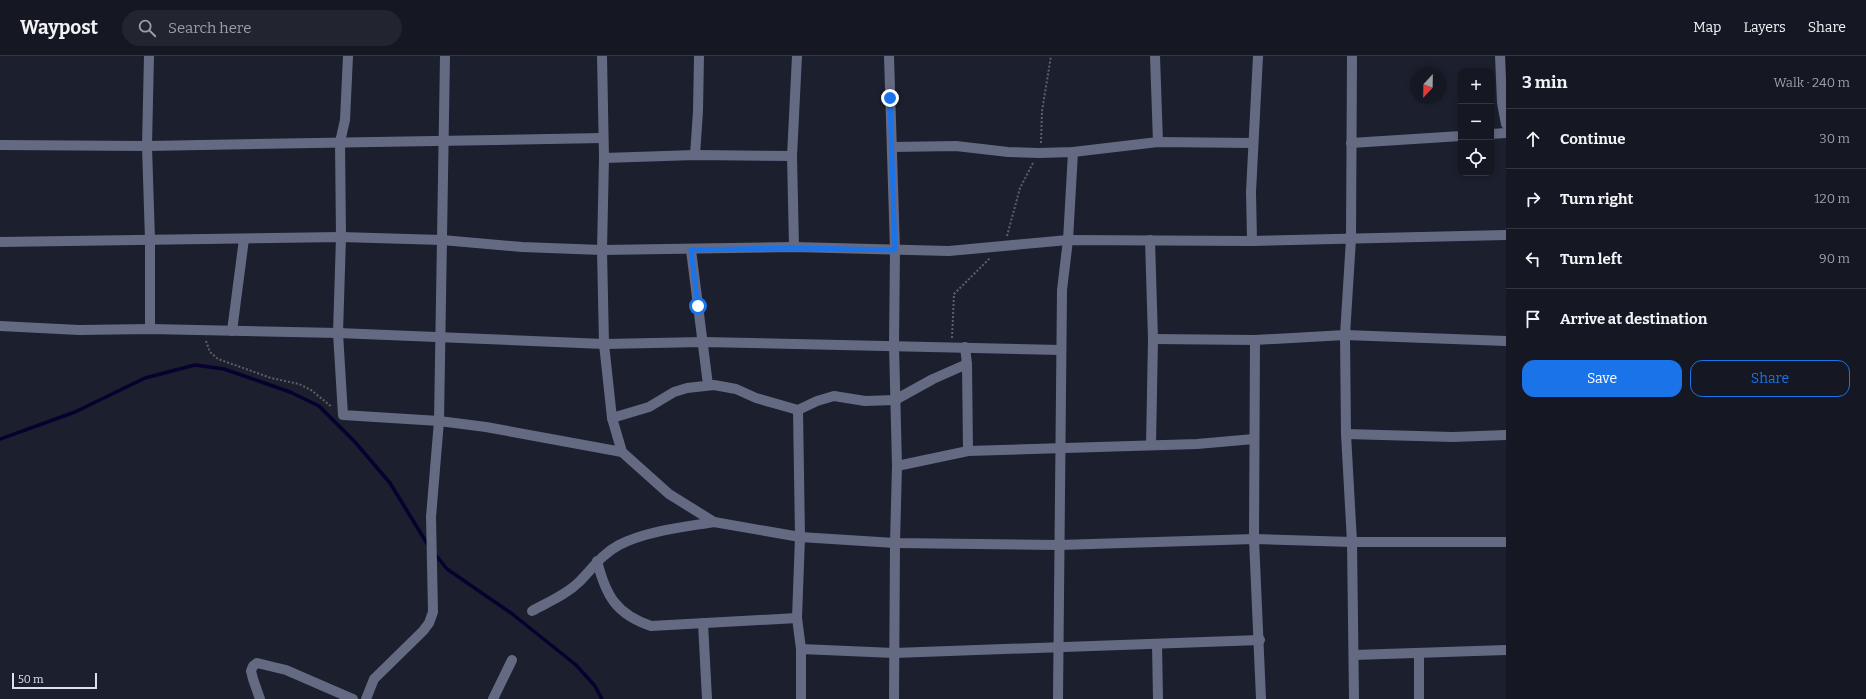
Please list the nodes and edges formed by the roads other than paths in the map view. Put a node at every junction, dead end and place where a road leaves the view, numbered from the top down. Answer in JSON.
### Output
{"nodes":[{"id":1,"x":149,"y":56,"type":"edge"},
{"id":2,"x":348,"y":56,"type":"edge"},
{"id":3,"x":445,"y":56,"type":"edge"},
{"id":4,"x":602,"y":56,"type":"edge"},
{"id":5,"x":699,"y":56,"type":"edge"},
{"id":6,"x":797,"y":56,"type":"edge"},
{"id":7,"x":889,"y":56,"type":"edge"},
{"id":8,"x":1154,"y":56,"type":"edge"},
{"id":9,"x":1258,"y":56,"type":"edge"},
{"id":10,"x":1352,"y":56,"type":"edge"},
{"id":11,"x":1500,"y":56,"type":"edge"},
{"id":12,"x":1506,"y":124,"type":"edge"},
{"id":13,"x":1506,"y":133,"type":"edge"},
{"id":14,"x":1494,"y":134,"type":"edge"},
{"id":15,"x":1458,"y":136,"type":"edge"},
{"id":16,"x":604,"y":138,"type":"junction"},
{"id":17,"x":443,"y":141,"type":"junction"},
{"id":18,"x":340,"y":142,"type":"junction"},
{"id":19,"x":1158,"y":142,"type":"junction"},
{"id":20,"x":1252,"y":143,"type":"junction"},
{"id":21,"x":1351,"y":143,"type":"junction"},
{"id":22,"x":0,"y":145,"type":"edge"},
{"id":23,"x":147,"y":146,"type":"junction"},
{"id":24,"x":892,"y":147,"type":"junction"},
{"id":25,"x":1073,"y":152,"type":"junction"},
{"id":26,"x":695,"y":155,"type":"junction"},
{"id":27,"x":792,"y":156,"type":"junction"},
{"id":28,"x":604,"y":158,"type":"junction"},
{"id":29,"x":1506,"y":235,"type":"edge"},
{"id":30,"x":341,"y":238,"type":"junction"},
{"id":31,"x":244,"y":239,"type":"junction"},
{"id":32,"x":150,"y":240,"type":"junction"},
{"id":33,"x":442,"y":240,"type":"junction"},
{"id":34,"x":1068,"y":240,"type":"junction"},
{"id":35,"x":1150,"y":240,"type":"junction"},
{"id":36,"x":1351,"y":240,"type":"junction"},
{"id":37,"x":1252,"y":241,"type":"junction"},
{"id":38,"x":0,"y":242,"type":"edge"},
{"id":39,"x":794,"y":248,"type":"junction"},
{"id":40,"x":602,"y":250,"type":"junction"},
{"id":41,"x":691,"y":250,"type":"junction"},
{"id":42,"x":895,"y":250,"type":"junction"},
{"id":43,"x":0,"y":326,"type":"edge"},
{"id":44,"x":150,"y":329,"type":"junction"},
{"id":45,"x":232,"y":331,"type":"junction"},
{"id":46,"x":338,"y":334,"type":"junction"},
{"id":47,"x":1345,"y":334,"type":"junction"},
{"id":48,"x":440,"y":339,"type":"junction"},
{"id":49,"x":1153,"y":339,"type":"junction"},
{"id":50,"x":1255,"y":340,"type":"junction"},
{"id":51,"x":1506,"y":341,"type":"edge"},
{"id":52,"x":703,"y":342,"type":"junction"},
{"id":53,"x":604,"y":344,"type":"junction"},
{"id":54,"x":894,"y":345,"type":"junction"},
{"id":55,"x":965,"y":348,"type":"junction"},
{"id":56,"x":1061,"y":350,"type":"junction"},
{"id":57,"x":967,"y":364,"type":"junction"},
{"id":58,"x":708,"y":385,"type":"junction"},
{"id":59,"x":895,"y":400,"type":"junction"},
{"id":60,"x":798,"y":410,"type":"junction"},
{"id":61,"x":612,"y":418,"type":"junction"},
{"id":62,"x":439,"y":421,"type":"junction"},
{"id":63,"x":1346,"y":434,"type":"junction"},
{"id":64,"x":1506,"y":435,"type":"edge"},
{"id":65,"x":1254,"y":439,"type":"junction"},
{"id":66,"x":1152,"y":445,"type":"junction"},
{"id":67,"x":1060,"y":449,"type":"junction"},
{"id":68,"x":968,"y":451,"type":"junction"},
{"id":69,"x":622,"y":452,"type":"junction"},
{"id":70,"x":897,"y":466,"type":"junction"},
{"id":71,"x":714,"y":522,"type":"junction"},
{"id":72,"x":800,"y":537,"type":"junction"},
{"id":73,"x":1254,"y":539,"type":"junction"},
{"id":74,"x":1352,"y":542,"type":"junction"},
{"id":75,"x":1506,"y":542,"type":"edge"},
{"id":76,"x":895,"y":543,"type":"junction"},
{"id":77,"x":1059,"y":545,"type":"junction"},
{"id":78,"x":598,"y":561,"type":"junction"},
{"id":79,"x":532,"y":611,"type":"dead end"},
{"id":80,"x":797,"y":618,"type":"junction"},
{"id":81,"x":703,"y":623,"type":"junction"},
{"id":82,"x":1260,"y":640,"type":"junction"},
{"id":83,"x":1157,"y":644,"type":"junction"},
{"id":84,"x":800,"y":649,"type":"junction"},
{"id":85,"x":1057,"y":649,"type":"junction"},
{"id":86,"x":1506,"y":650,"type":"edge"},
{"id":87,"x":894,"y":653,"type":"junction"},
{"id":88,"x":1419,"y":653,"type":"junction"},
{"id":89,"x":1354,"y":655,"type":"junction"},
{"id":90,"x":512,"y":660,"type":"dead end"},
{"id":91,"x":260,"y":699,"type":"edge"},
{"id":92,"x":353,"y":699,"type":"edge"},
{"id":93,"x":366,"y":699,"type":"edge"},
{"id":94,"x":493,"y":699,"type":"edge"},
{"id":95,"x":707,"y":699,"type":"edge"},
{"id":96,"x":801,"y":699,"type":"edge"},
{"id":97,"x":894,"y":699,"type":"edge"},
{"id":98,"x":1058,"y":699,"type":"edge"},
{"id":99,"x":1158,"y":699,"type":"edge"},
{"id":100,"x":1261,"y":699,"type":"edge"},
{"id":101,"x":1354,"y":699,"type":"edge"},
{"id":102,"x":1419,"y":699,"type":"edge"}],
"edges":[{"from":1,"to":23,"type":"street"},
{"from":2,"to":18,"type":"street"},
{"from":3,"to":17,"type":"street"},
{"from":4,"to":16,"type":"street"},
{"from":5,"to":26,"type":"street"},
{"from":6,"to":27,"type":"street"},
{"from":7,"to":24,"type":"street"},
{"from":8,"to":19,"type":"street"},
{"from":9,"to":20,"type":"street"},
{"from":10,"to":21,"type":"street"},
{"from":11,"to":12,"type":"street"},
{"from":13,"to":14,"type":"street"},
{"from":15,"to":21,"type":"street"},
{"from":16,"to":17,"type":"street"},
{"from":16,"to":28,"type":"street"},
{"from":17,"to":18,"type":"street"},
{"from":17,"to":33,"type":"street"},
{"from":18,"to":23,"type":"street"},
{"from":18,"to":30,"type":"street"},
{"from":19,"to":20,"type":"street"},
{"from":19,"to":25,"type":"street"},
{"from":20,"to":37,"type":"street"},
{"from":21,"to":36,"type":"street"},
{"from":22,"to":23,"type":"street"},
{"from":23,"to":32,"type":"street"},
{"from":24,"to":25,"type":"street"},
{"from":24,"to":42,"type":"street"},
{"from":25,"to":34,"type":"street"},
{"from":26,"to":27,"type":"street"},
{"from":26,"to":28,"type":"street"},
{"from":27,"to":39,"type":"street"},
{"from":28,"to":40,"type":"street"},
{"from":29,"to":36,"type":"street"},
{"from":30,"to":31,"type":"street"},
{"from":30,"to":33,"type":"street"},
{"from":30,"to":46,"type":"street"},
{"from":31,"to":32,"type":"street"},
{"from":31,"to":45,"type":"street"},
{"from":32,"to":38,"type":"street"},
{"from":32,"to":44,"type":"street"},
{"from":33,"to":40,"type":"street"},
{"from":33,"to":48,"type":"street"},
{"from":34,"to":35,"type":"street"},
{"from":34,"to":42,"type":"street"},
{"from":34,"to":56,"type":"street"},
{"from":35,"to":37,"type":"street"},
{"from":35,"to":49,"type":"street"},
{"from":36,"to":37,"type":"street"},
{"from":36,"to":47,"type":"street"},
{"from":39,"to":41,"type":"street"},
{"from":39,"to":42,"type":"street"},
{"from":40,"to":41,"type":"street"},
{"from":40,"to":53,"type":"street"},
{"from":41,"to":52,"type":"street"},
{"from":42,"to":54,"type":"street"},
{"from":43,"to":44,"type":"street"},
{"from":44,"to":45,"type":"street"},
{"from":45,"to":46,"type":"street"},
{"from":46,"to":48,"type":"street"},
{"from":46,"to":62,"type":"street"},
{"from":47,"to":50,"type":"street"},
{"from":47,"to":51,"type":"street"},
{"from":47,"to":63,"type":"street"},
{"from":48,"to":53,"type":"street"},
{"from":48,"to":62,"type":"street"},
{"from":49,"to":50,"type":"street"},
{"from":49,"to":66,"type":"street"},
{"from":50,"to":65,"type":"street"},
{"from":52,"to":53,"type":"street"},
{"from":52,"to":54,"type":"street"},
{"from":52,"to":58,"type":"street"},
{"from":53,"to":61,"type":"street"},
{"from":54,"to":55,"type":"street"},
{"from":54,"to":59,"type":"street"},
{"from":55,"to":56,"type":"street"},
{"from":55,"to":57,"type":"street"},
{"from":56,"to":67,"type":"street"},
{"from":57,"to":59,"type":"street"},
{"from":57,"to":68,"type":"street"},
{"from":58,"to":60,"type":"street"},
{"from":58,"to":61,"type":"street"},
{"from":59,"to":60,"type":"street"},
{"from":59,"to":70,"type":"street"},
{"from":60,"to":72,"type":"street"},
{"from":61,"to":69,"type":"street"},
{"from":62,"to":69,"type":"street"},
{"from":62,"to":93,"type":"street"},
{"from":63,"to":64,"type":"street"},
{"from":63,"to":74,"type":"street"},
{"from":65,"to":66,"type":"street"},
{"from":65,"to":73,"type":"street"},
{"from":66,"to":67,"type":"street"},
{"from":67,"to":68,"type":"street"},
{"from":67,"to":77,"type":"street"},
{"from":68,"to":70,"type":"street"},
{"from":69,"to":71,"type":"street"},
{"from":70,"to":76,"type":"street"},
{"from":71,"to":72,"type":"street"},
{"from":71,"to":78,"type":"street"},
{"from":72,"to":76,"type":"street"},
{"from":72,"to":80,"type":"street"},
{"from":73,"to":74,"type":"street"},
{"from":73,"to":77,"type":"street"},
{"from":73,"to":82,"type":"street"},
{"from":74,"to":75,"type":"street"},
{"from":74,"to":89,"type":"street"},
{"from":76,"to":77,"type":"street"},
{"from":76,"to":87,"type":"street"},
{"from":77,"to":85,"type":"street"},
{"from":78,"to":79,"type":"street"},
{"from":78,"to":81,"type":"street"},
{"from":80,"to":81,"type":"street"},
{"from":80,"to":84,"type":"street"},
{"from":81,"to":95,"type":"street"},
{"from":82,"to":83,"type":"street"},
{"from":82,"to":100,"type":"street"},
{"from":83,"to":85,"type":"street"},
{"from":83,"to":99,"type":"street"},
{"from":84,"to":87,"type":"street"},
{"from":84,"to":96,"type":"street"},
{"from":85,"to":87,"type":"street"},
{"from":85,"to":98,"type":"street"},
{"from":86,"to":88,"type":"street"},
{"from":87,"to":97,"type":"street"},
{"from":88,"to":89,"type":"street"},
{"from":88,"to":102,"type":"street"},
{"from":89,"to":101,"type":"street"},
{"from":90,"to":94,"type":"street"},
{"from":91,"to":92,"type":"street"}]}
